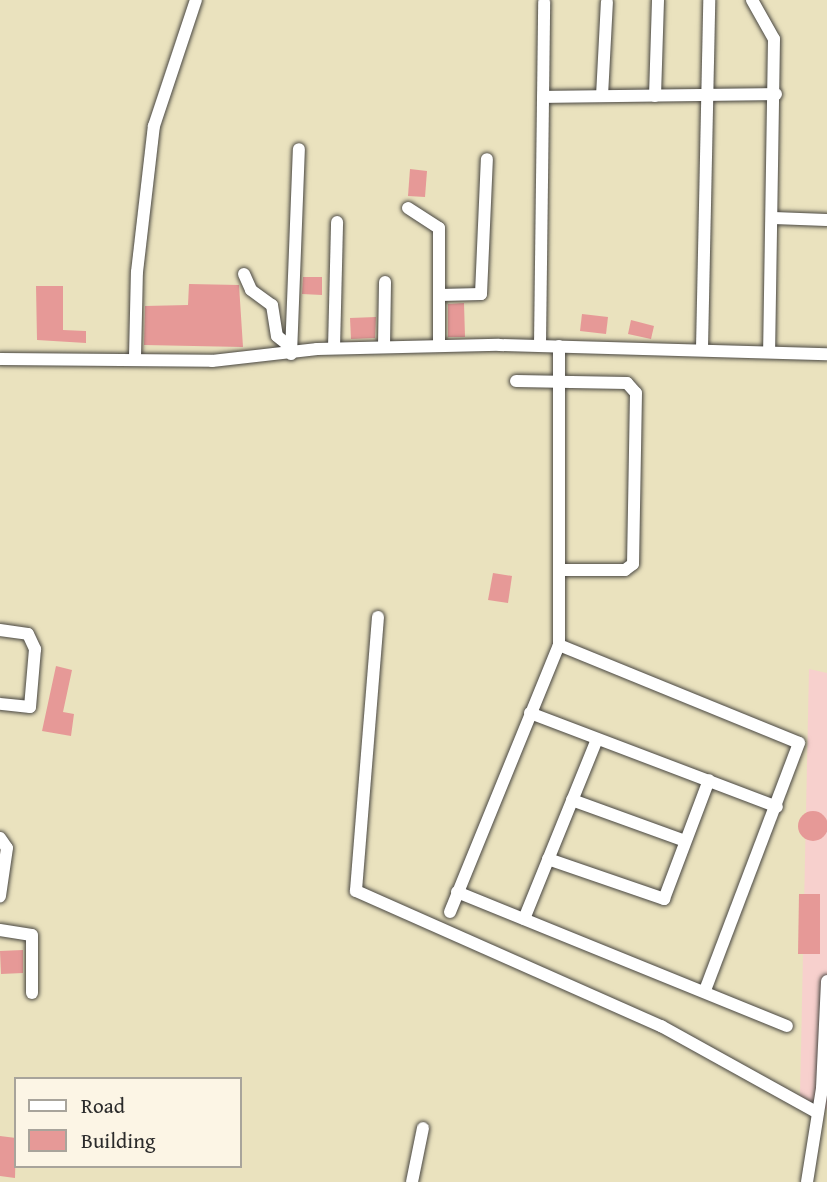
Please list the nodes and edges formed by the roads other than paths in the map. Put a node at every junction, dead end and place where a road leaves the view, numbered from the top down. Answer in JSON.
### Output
{"nodes":[{"id":1,"x":196,"y":0,"type":"edge"},
{"id":2,"x":658,"y":0,"type":"edge"},
{"id":3,"x":709,"y":0,"type":"edge"},
{"id":4,"x":752,"y":0,"type":"edge"},
{"id":5,"x":544,"y":2,"type":"dead end"},
{"id":6,"x":607,"y":2,"type":"dead end"},
{"id":7,"x":776,"y":94,"type":"junction"},
{"id":8,"x":706,"y":95,"type":"junction"},
{"id":9,"x":602,"y":96,"type":"junction"},
{"id":10,"x":655,"y":96,"type":"junction"},
{"id":11,"x":543,"y":97,"type":"junction"},
{"id":12,"x":299,"y":149,"type":"dead end"},
{"id":13,"x":487,"y":159,"type":"dead end"},
{"id":14,"x":408,"y":208,"type":"dead end"},
{"id":15,"x":772,"y":218,"type":"junction"},
{"id":16,"x":827,"y":220,"type":"edge"},
{"id":17,"x":337,"y":222,"type":"dead end"},
{"id":18,"x":244,"y":274,"type":"dead end"},
{"id":19,"x":385,"y":282,"type":"dead end"},
{"id":20,"x":440,"y":295,"type":"junction"},
{"id":21,"x":540,"y":345,"type":"junction"},
{"id":22,"x":439,"y":346,"type":"junction"},
{"id":23,"x":559,"y":346,"type":"junction"},
{"id":24,"x":384,"y":347,"type":"junction"},
{"id":25,"x":334,"y":348,"type":"junction"},
{"id":26,"x":702,"y":348,"type":"junction"},
{"id":27,"x":292,"y":351,"type":"junction"},
{"id":28,"x":769,"y":351,"type":"junction"},
{"id":29,"x":827,"y":354,"type":"edge"},
{"id":30,"x":135,"y":357,"type":"junction"},
{"id":31,"x":0,"y":359,"type":"edge"},
{"id":32,"x":516,"y":381,"type":"dead end"},
{"id":33,"x":559,"y":383,"type":"junction"},
{"id":34,"x":559,"y":570,"type":"junction"},
{"id":35,"x":378,"y":617,"type":"dead end"},
{"id":36,"x":0,"y":630,"type":"edge"},
{"id":37,"x":559,"y":645,"type":"junction"},
{"id":38,"x":0,"y":704,"type":"edge"},
{"id":39,"x":530,"y":713,"type":"junction"},
{"id":40,"x":597,"y":739,"type":"junction"},
{"id":41,"x":709,"y":780,"type":"junction"},
{"id":42,"x":572,"y":800,"type":"junction"},
{"id":43,"x":777,"y":807,"type":"junction"},
{"id":44,"x":0,"y":838,"type":"edge"},
{"id":45,"x":685,"y":841,"type":"junction"},
{"id":46,"x":548,"y":859,"type":"junction"},
{"id":47,"x":457,"y":892,"type":"junction"},
{"id":48,"x":0,"y":896,"type":"edge"},
{"id":49,"x":450,"y":912,"type":"dead end"},
{"id":50,"x":524,"y":919,"type":"junction"},
{"id":51,"x":0,"y":930,"type":"edge"},
{"id":52,"x":827,"y":981,"type":"edge"},
{"id":53,"x":705,"y":990,"type":"junction"},
{"id":54,"x":32,"y":993,"type":"dead end"},
{"id":55,"x":787,"y":1026,"type":"dead end"},
{"id":56,"x":825,"y":1088,"type":"edge"},
{"id":57,"x":818,"y":1113,"type":"junction"},
{"id":58,"x":423,"y":1128,"type":"dead end"},
{"id":59,"x":412,"y":1182,"type":"edge"},
{"id":60,"x":807,"y":1182,"type":"edge"}],
"edges":[{"from":1,"to":30,"type":"street"},
{"from":2,"to":10,"type":"street"},
{"from":3,"to":8,"type":"street"},
{"from":4,"to":7,"type":"street"},
{"from":5,"to":11,"type":"street"},
{"from":6,"to":9,"type":"street"},
{"from":7,"to":8,"type":"street"},
{"from":7,"to":15,"type":"street"},
{"from":8,"to":10,"type":"street"},
{"from":8,"to":26,"type":"street"},
{"from":9,"to":10,"type":"street"},
{"from":9,"to":11,"type":"street"},
{"from":11,"to":21,"type":"street"},
{"from":12,"to":27,"type":"street"},
{"from":13,"to":20,"type":"street"},
{"from":14,"to":20,"type":"street"},
{"from":15,"to":16,"type":"street"},
{"from":15,"to":28,"type":"street"},
{"from":17,"to":25,"type":"street"},
{"from":18,"to":27,"type":"street"},
{"from":19,"to":24,"type":"street"},
{"from":20,"to":22,"type":"street"},
{"from":21,"to":22,"type":"street"},
{"from":21,"to":23,"type":"street"},
{"from":22,"to":24,"type":"street"},
{"from":23,"to":26,"type":"street"},
{"from":23,"to":33,"type":"street"},
{"from":24,"to":25,"type":"street"},
{"from":25,"to":27,"type":"street"},
{"from":26,"to":28,"type":"street"},
{"from":27,"to":30,"type":"street"},
{"from":28,"to":29,"type":"street"},
{"from":30,"to":31,"type":"street"},
{"from":32,"to":33,"type":"street"},
{"from":33,"to":34,"type":"street"},
{"from":33,"to":34,"type":"street"},
{"from":34,"to":37,"type":"street"},
{"from":35,"to":57,"type":"street"},
{"from":36,"to":38,"type":"street"},
{"from":37,"to":39,"type":"street"},
{"from":37,"to":43,"type":"street"},
{"from":39,"to":40,"type":"street"},
{"from":39,"to":47,"type":"street"},
{"from":40,"to":41,"type":"street"},
{"from":40,"to":42,"type":"street"},
{"from":41,"to":43,"type":"street"},
{"from":41,"to":45,"type":"street"},
{"from":42,"to":45,"type":"street"},
{"from":42,"to":46,"type":"street"},
{"from":43,"to":53,"type":"street"},
{"from":44,"to":48,"type":"street"},
{"from":45,"to":46,"type":"street"},
{"from":46,"to":50,"type":"street"},
{"from":47,"to":49,"type":"street"},
{"from":47,"to":50,"type":"street"},
{"from":50,"to":53,"type":"street"},
{"from":51,"to":54,"type":"street"},
{"from":52,"to":56,"type":"street"},
{"from":53,"to":55,"type":"street"},
{"from":56,"to":57,"type":"street"},
{"from":57,"to":60,"type":"street"},
{"from":58,"to":59,"type":"street"}]}
